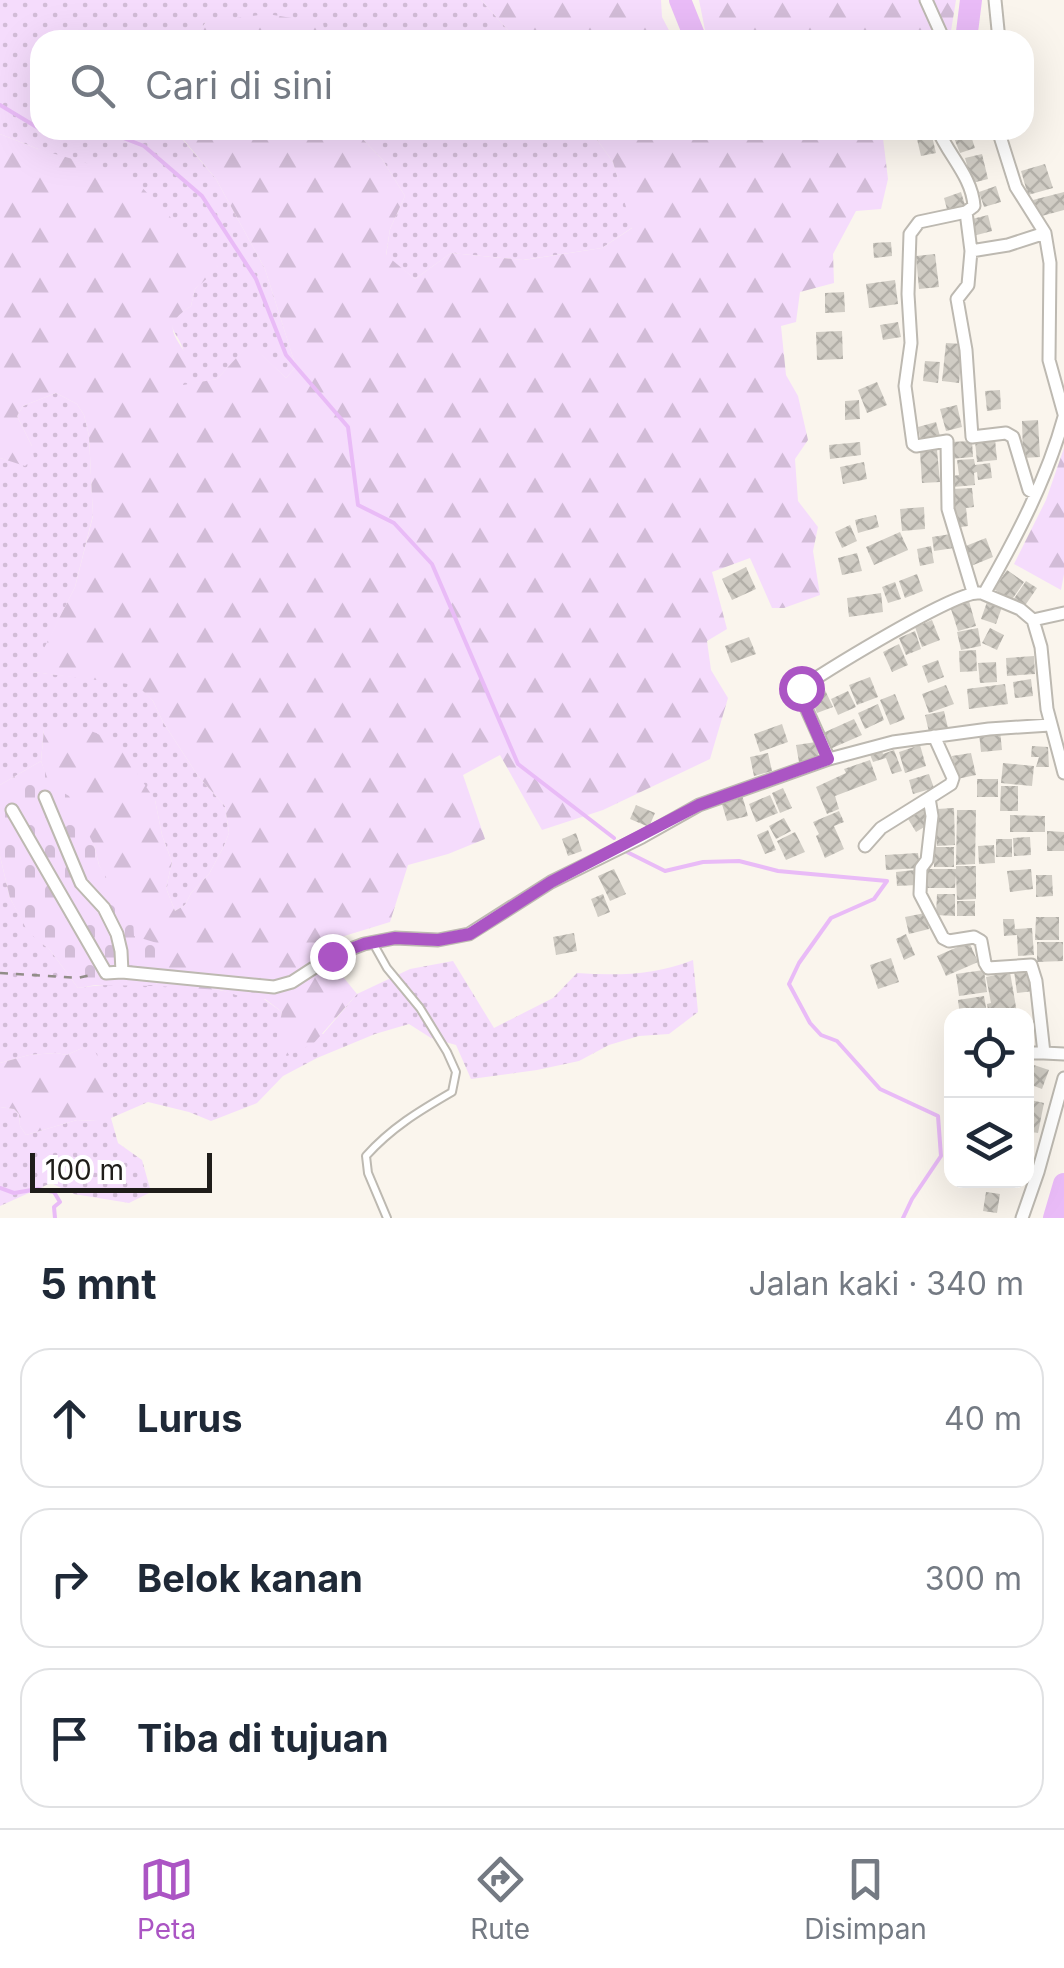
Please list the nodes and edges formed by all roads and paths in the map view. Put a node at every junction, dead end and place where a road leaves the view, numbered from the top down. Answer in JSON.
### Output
{"nodes":[{"id":1,"x":926,"y":0,"type":"edge"},
{"id":2,"x":995,"y":0,"type":"edge"},
{"id":3,"x":940,"y":30,"type":"edge"},
{"id":4,"x":998,"y":30,"type":"edge"},
{"id":5,"x":943,"y":140,"type":"edge"},
{"id":6,"x":1001,"y":140,"type":"edge"},
{"id":7,"x":966,"y":212,"type":"junction"},
{"id":8,"x":1045,"y":233,"type":"junction"},
{"id":9,"x":971,"y":251,"type":"junction"},
{"id":10,"x":1064,"y":415,"type":"edge"},
{"id":11,"x":972,"y":437,"type":"junction"},
{"id":12,"x":947,"y":441,"type":"junction"},
{"id":13,"x":1035,"y":493,"type":"junction"},
{"id":14,"x":978,"y":593,"type":"junction"},
{"id":15,"x":1064,"y":614,"type":"edge"},
{"id":16,"x":1033,"y":620,"type":"junction"},
{"id":17,"x":1050,"y":725,"type":"junction"},
{"id":18,"x":934,"y":736,"type":"junction"},
{"id":19,"x":828,"y":759,"type":"junction"},
{"id":20,"x":1064,"y":773,"type":"edge"},
{"id":21,"x":46,"y":797,"type":"dead end"},
{"id":22,"x":929,"y":798,"type":"junction"},
{"id":23,"x":12,"y":810,"type":"dead end"},
{"id":24,"x":865,"y":846,"type":"dead end"},
{"id":25,"x":372,"y":942,"type":"junction"},
{"id":26,"x":122,"y":972,"type":"junction"},
{"id":27,"x":0,"y":973,"type":"edge"},
{"id":28,"x":106,"y":973,"type":"junction"},
{"id":29,"x":1034,"y":1053,"type":"edge"},
{"id":30,"x":1044,"y":1053,"type":"junction"},
{"id":31,"x":1064,"y":1054,"type":"edge"},
{"id":32,"x":1064,"y":1078,"type":"edge"},
{"id":33,"x":387,"y":1218,"type":"edge"},
{"id":34,"x":1022,"y":1218,"type":"edge"}],
"edges":[{"from":1,"to":3,"type":"street"},
{"from":2,"to":4,"type":"street"},
{"from":5,"to":7,"type":"street"},
{"from":6,"to":8,"type":"street"},
{"from":7,"to":9,"type":"street"},
{"from":7,"to":12,"type":"street"},
{"from":8,"to":9,"type":"street"},
{"from":8,"to":10,"type":"street"},
{"from":9,"to":11,"type":"street"},
{"from":10,"to":13,"type":"street"},
{"from":11,"to":12,"type":"street"},
{"from":11,"to":13,"type":"street"},
{"from":12,"to":14,"type":"street"},
{"from":13,"to":14,"type":"street"},
{"from":14,"to":16,"type":"street"},
{"from":14,"to":19,"type":"street"},
{"from":15,"to":16,"type":"street"},
{"from":16,"to":17,"type":"street"},
{"from":17,"to":18,"type":"street"},
{"from":17,"to":20,"type":"street"},
{"from":18,"to":19,"type":"street"},
{"from":18,"to":22,"type":"street"},
{"from":19,"to":25,"type":"street"},
{"from":21,"to":26,"type":"street"},
{"from":22,"to":24,"type":"street"},
{"from":22,"to":30,"type":"street"},
{"from":23,"to":28,"type":"street"},
{"from":25,"to":26,"type":"street"},
{"from":25,"to":33,"type":"lane"},
{"from":26,"to":28,"type":"street"},
{"from":27,"to":28,"type":"path"},
{"from":29,"to":30,"type":"street"},
{"from":30,"to":31,"type":"street"},
{"from":32,"to":34,"type":"street"}]}
